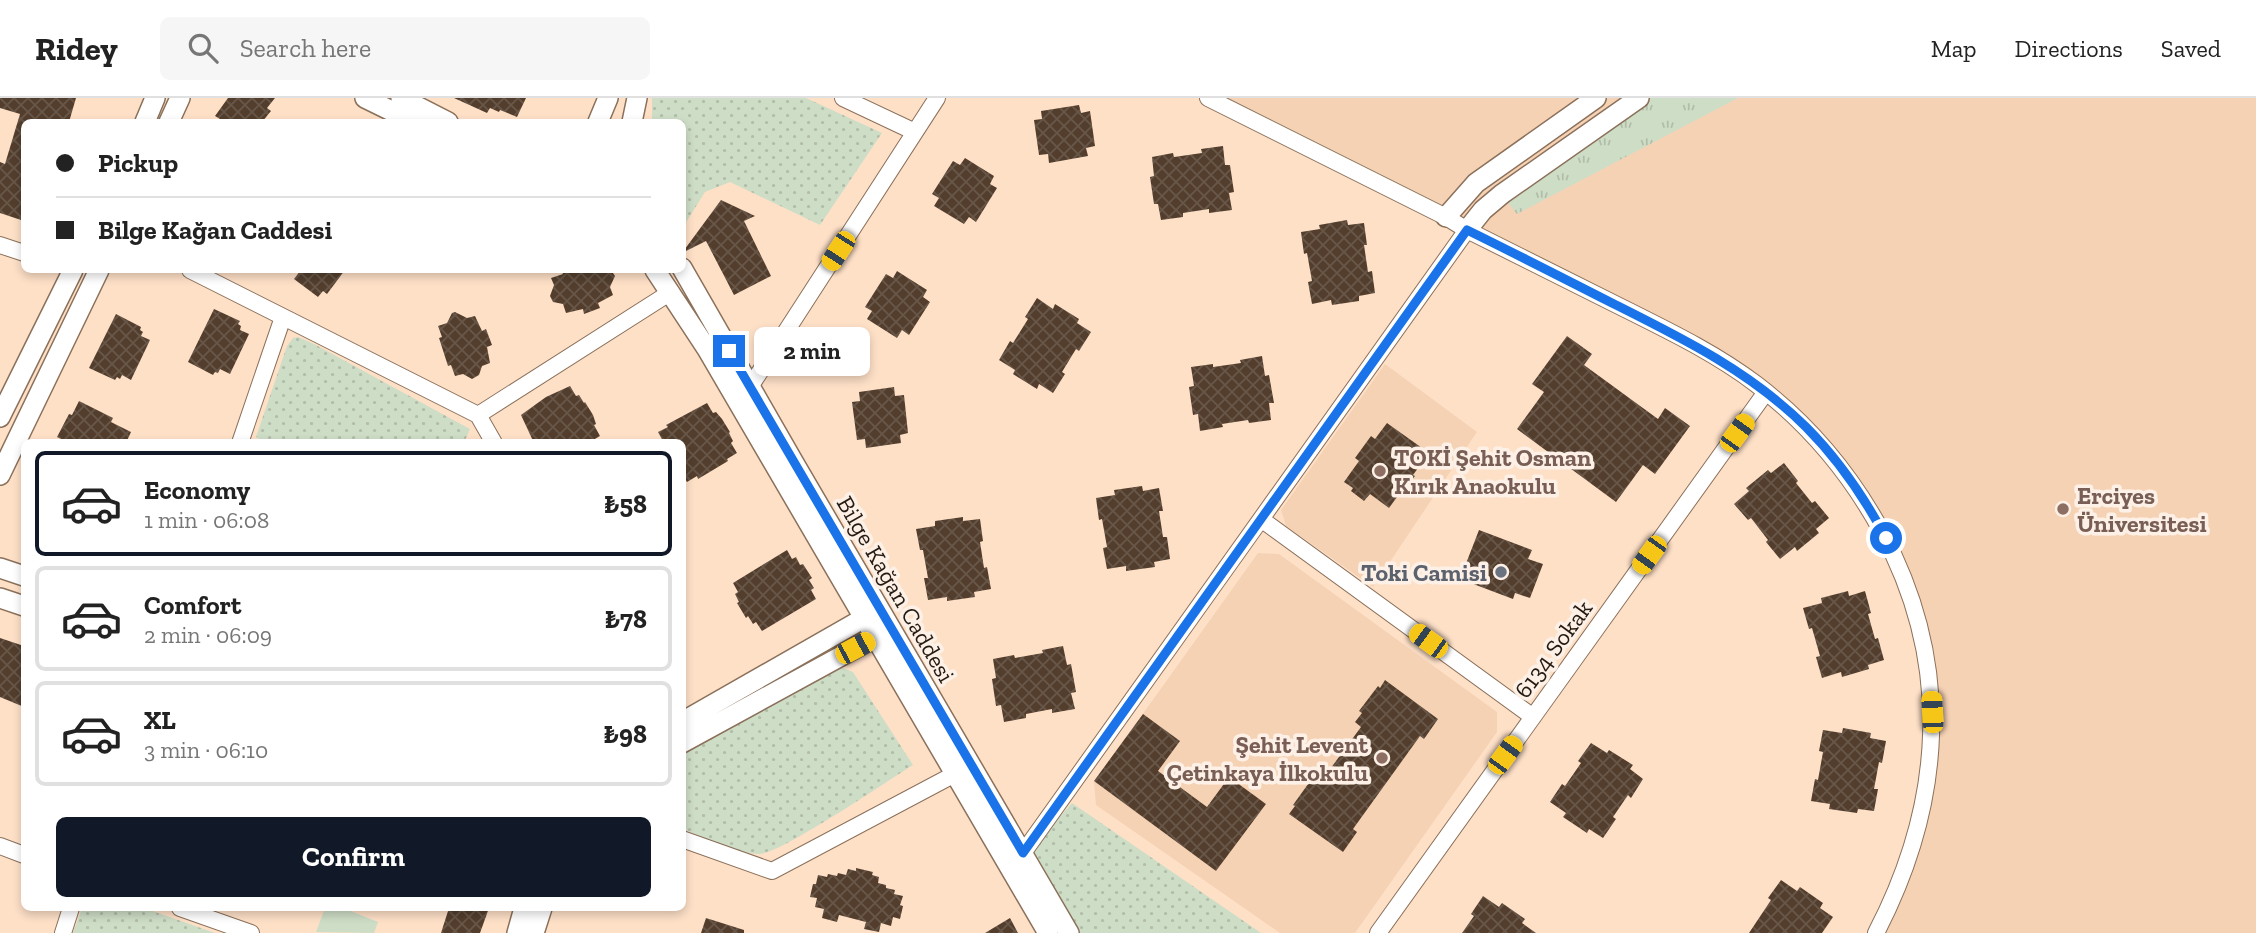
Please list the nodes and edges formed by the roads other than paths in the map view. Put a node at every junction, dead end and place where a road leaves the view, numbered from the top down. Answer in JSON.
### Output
{"nodes":[{"id":1,"x":155,"y":98,"type":"edge"},
{"id":2,"x":180,"y":98,"type":"edge"},
{"id":3,"x":365,"y":98,"type":"edge"},
{"id":4,"x":401,"y":98,"type":"edge"},
{"id":5,"x":608,"y":98,"type":"edge"},
{"id":6,"x":637,"y":98,"type":"edge"},
{"id":7,"x":843,"y":98,"type":"edge"},
{"id":8,"x":937,"y":98,"type":"edge"},
{"id":9,"x":1208,"y":98,"type":"edge"},
{"id":10,"x":1596,"y":98,"type":"edge"},
{"id":11,"x":1639,"y":98,"type":"edge"},
{"id":12,"x":146,"y":119,"type":"edge"},
{"id":13,"x":170,"y":119,"type":"edge"},
{"id":14,"x":408,"y":119,"type":"edge"},
{"id":15,"x":442,"y":119,"type":"edge"},
{"id":16,"x":599,"y":119,"type":"edge"},
{"id":17,"x":633,"y":119,"type":"edge"},
{"id":18,"x":915,"y":132,"type":"junction"},
{"id":19,"x":1446,"y":216,"type":"junction"},
{"id":20,"x":1467,"y":230,"type":"junction"},
{"id":21,"x":0,"y":245,"type":"edge"},
{"id":22,"x":21,"y":252,"type":"edge"},
{"id":23,"x":72,"y":273,"type":"edge"},
{"id":24,"x":98,"y":273,"type":"edge"},
{"id":25,"x":196,"y":273,"type":"edge"},
{"id":26,"x":657,"y":273,"type":"edge"},
{"id":27,"x":685,"y":273,"type":"edge"},
{"id":28,"x":671,"y":292,"type":"junction"},
{"id":29,"x":284,"y":317,"type":"junction"},
{"id":30,"x":750,"y":387,"type":"junction"},
{"id":31,"x":1766,"y":392,"type":"junction"},
{"id":32,"x":478,"y":415,"type":"junction"},
{"id":33,"x":0,"y":417,"type":"edge"},
{"id":34,"x":241,"y":439,"type":"edge"},
{"id":35,"x":492,"y":439,"type":"edge"},
{"id":36,"x":0,"y":475,"type":"edge"},
{"id":37,"x":1261,"y":519,"type":"junction"},
{"id":38,"x":0,"y":568,"type":"edge"},
{"id":39,"x":21,"y":575,"type":"edge"},
{"id":40,"x":0,"y":598,"type":"edge"},
{"id":41,"x":21,"y":605,"type":"edge"},
{"id":42,"x":872,"y":614,"type":"junction"},
{"id":43,"x":883,"y":633,"type":"junction"},
{"id":44,"x":1533,"y":717,"type":"junction"},
{"id":45,"x":686,"y":720,"type":"edge"},
{"id":46,"x":686,"y":741,"type":"edge"},
{"id":47,"x":955,"y":774,"type":"junction"},
{"id":48,"x":686,"y":840,"type":"edge"},
{"id":49,"x":0,"y":846,"type":"edge"},
{"id":50,"x":1023,"y":853,"type":"junction"},
{"id":51,"x":21,"y":854,"type":"edge"},
{"id":52,"x":70,"y":911,"type":"edge"},
{"id":53,"x":189,"y":911,"type":"edge"},
{"id":54,"x":523,"y":911,"type":"edge"},
{"id":55,"x":541,"y":911,"type":"edge"},
{"id":56,"x":63,"y":933,"type":"edge"},
{"id":57,"x":251,"y":933,"type":"edge"},
{"id":58,"x":517,"y":933,"type":"edge"},
{"id":59,"x":534,"y":933,"type":"edge"},
{"id":60,"x":1048,"y":933,"type":"edge"},
{"id":61,"x":1069,"y":933,"type":"edge"},
{"id":62,"x":1378,"y":933,"type":"edge"},
{"id":63,"x":1876,"y":933,"type":"edge"}],
"edges":[{"from":1,"to":12,"type":"street"},
{"from":2,"to":13,"type":"street"},
{"from":3,"to":14,"type":"street"},
{"from":4,"to":15,"type":"street"},
{"from":5,"to":16,"type":"street"},
{"from":6,"to":17,"type":"street"},
{"from":7,"to":18,"type":"street"},
{"from":8,"to":18,"type":"street"},
{"from":9,"to":19,"type":"street"},
{"from":10,"to":19,"type":"street"},
{"from":11,"to":20,"type":"street"},
{"from":18,"to":30,"type":"street"},
{"from":19,"to":20,"type":"street"},
{"from":20,"to":31,"type":"street"},
{"from":20,"to":37,"type":"street"},
{"from":21,"to":22,"type":"street"},
{"from":23,"to":33,"type":"street"},
{"from":24,"to":36,"type":"street"},
{"from":25,"to":29,"type":"street"},
{"from":26,"to":28,"type":"street","name":"Bilge Kağan Caddesi"},
{"from":27,"to":30,"type":"street","name":"Bilge Kağan Caddesi"},
{"from":28,"to":32,"type":"street"},
{"from":28,"to":42,"type":"street","name":"Bilge Kağan Caddesi"},
{"from":29,"to":32,"type":"street"},
{"from":29,"to":34,"type":"street"},
{"from":30,"to":42,"type":"street","name":"Bilge Kağan Caddesi"},
{"from":31,"to":44,"type":"street","name":"6134 Sokak"},
{"from":31,"to":63,"type":"street"},
{"from":32,"to":35,"type":"street"},
{"from":37,"to":44,"type":"street"},
{"from":37,"to":50,"type":"street"},
{"from":38,"to":39,"type":"street"},
{"from":40,"to":41,"type":"street"},
{"from":42,"to":43,"type":"street","name":"Bilge Kağan Caddesi"},
{"from":42,"to":45,"type":"street"},
{"from":43,"to":46,"type":"street"},
{"from":43,"to":47,"type":"street","name":"Bilge Kağan Caddesi"},
{"from":43,"to":50,"type":"street","name":"Bilge Kağan Caddesi"},
{"from":44,"to":62,"type":"street","name":"6134 Sokak"},
{"from":47,"to":48,"type":"street"},
{"from":47,"to":60,"type":"street","name":"Bilge Kağan Caddesi"},
{"from":49,"to":51,"type":"street"},
{"from":50,"to":61,"type":"street","name":"Bilge Kağan Caddesi"},
{"from":52,"to":56,"type":"street"},
{"from":53,"to":57,"type":"street"},
{"from":54,"to":58,"type":"street"},
{"from":55,"to":59,"type":"street"}]}
